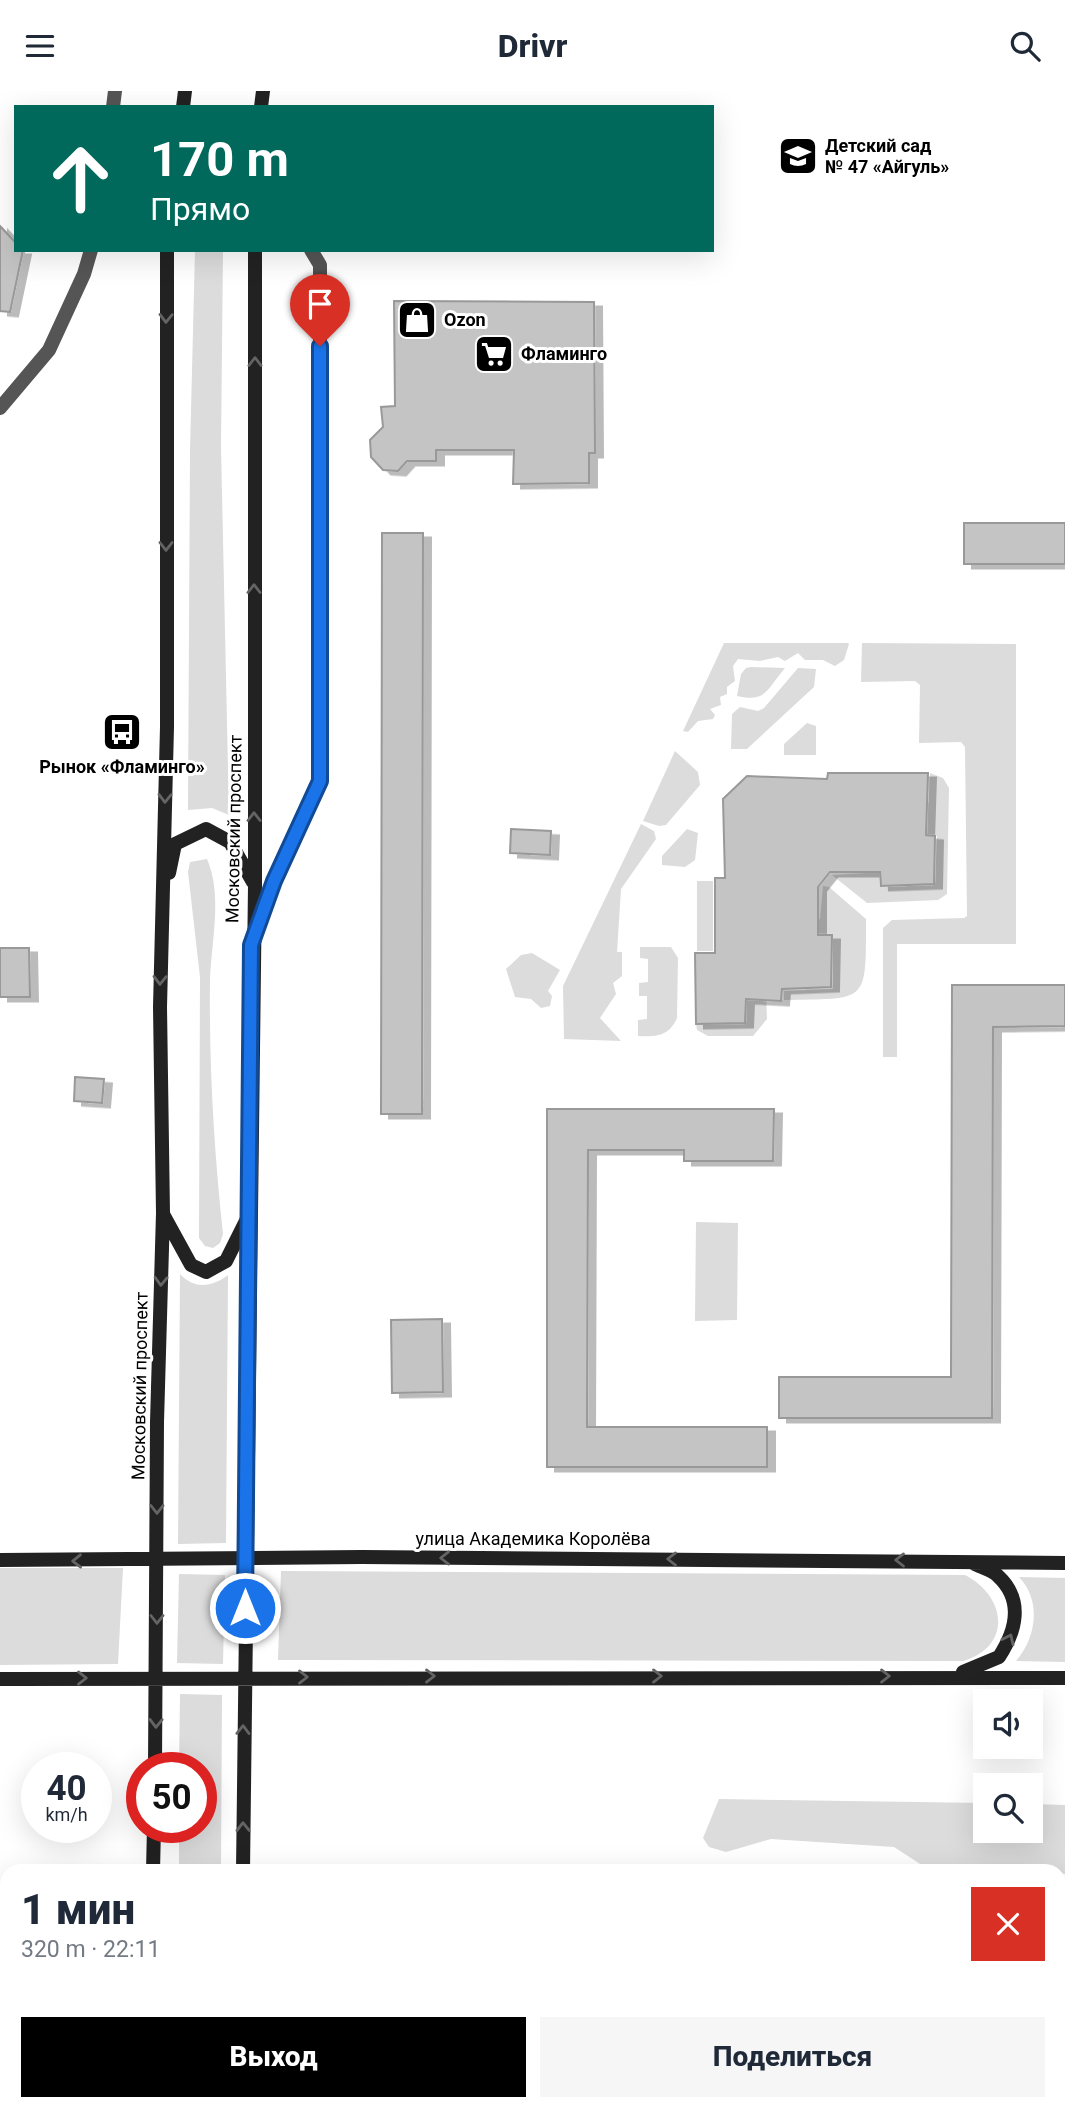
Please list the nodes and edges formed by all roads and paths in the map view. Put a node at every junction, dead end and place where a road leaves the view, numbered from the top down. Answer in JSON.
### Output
{"nodes":[{"id":1,"x":90,"y":252,"type":"edge"},
{"id":2,"x":167,"y":252,"type":"edge"},
{"id":3,"x":255,"y":252,"type":"edge"},
{"id":4,"x":313,"y":252,"type":"edge"},
{"id":5,"x":0,"y":408,"type":"edge"},
{"id":6,"x":255,"y":885,"type":"junction"},
{"id":7,"x":162,"y":912,"type":"junction"},
{"id":8,"x":251,"y":945,"type":"junction"},
{"id":9,"x":163,"y":1213,"type":"junction"},
{"id":10,"x":249,"y":1214,"type":"junction"},
{"id":11,"x":245,"y":1559,"type":"junction"},
{"id":12,"x":0,"y":1560,"type":"edge"},
{"id":13,"x":157,"y":1560,"type":"junction"},
{"id":14,"x":968,"y":1560,"type":"junction"},
{"id":15,"x":1065,"y":1563,"type":"edge"},
{"id":16,"x":955,"y":1676,"type":"junction"},
{"id":17,"x":244,"y":1677,"type":"junction"},
{"id":18,"x":157,"y":1678,"type":"junction"},
{"id":19,"x":1065,"y":1678,"type":"edge"},
{"id":20,"x":0,"y":1679,"type":"edge"},
{"id":21,"x":155,"y":1752,"type":"edge"},
{"id":22,"x":154,"y":1843,"type":"edge"},
{"id":23,"x":153,"y":1864,"type":"edge"},
{"id":24,"x":243,"y":1864,"type":"edge"}],
"edges":[{"from":1,"to":5,"type":"street"},
{"from":2,"to":7,"type":"main road","name":"Московский проспект","one_way":true},
{"from":6,"to":3,"type":"main road","name":"Московский проспект","one_way":true},
{"from":4,"to":8,"type":"street"},
{"from":6,"to":7,"type":"main road"},
{"from":6,"to":8,"type":"main road","name":"Московский проспект"},
{"from":7,"to":9,"type":"main road","name":"Московский проспект","one_way":true},
{"from":8,"to":10,"type":"main road","name":"Московский проспект"},
{"from":9,"to":10,"type":"main road"},
{"from":9,"to":13,"type":"main road","name":"Московский проспект","one_way":true},
{"from":10,"to":11,"type":"main road","name":"Московский проспект"},
{"from":11,"to":13,"type":"main road","name":"улица Академика Королёва"},
{"from":14,"to":11,"type":"main road","name":"улица Академика Королёва","one_way":true},
{"from":11,"to":17,"type":"main road","name":"Московский проспект"},
{"from":13,"to":12,"type":"main road","name":"улица Академика Королёва","one_way":true},
{"from":13,"to":18,"type":"main road","name":"Московский проспект","one_way":true},
{"from":14,"to":15,"type":"main road","name":"улица Академика Королёва"},
{"from":16,"to":14,"type":"main road","one_way":true},
{"from":17,"to":16,"type":"main road","one_way":true},
{"from":16,"to":19,"type":"main road"},
{"from":17,"to":18,"type":"main road"},
{"from":24,"to":17,"type":"main road","name":"Московский проспект","one_way":true},
{"from":20,"to":18,"type":"main road","one_way":true},
{"from":18,"to":21,"type":"main road","name":"Московский проспект","one_way":true},
{"from":22,"to":23,"type":"main road"}]}
